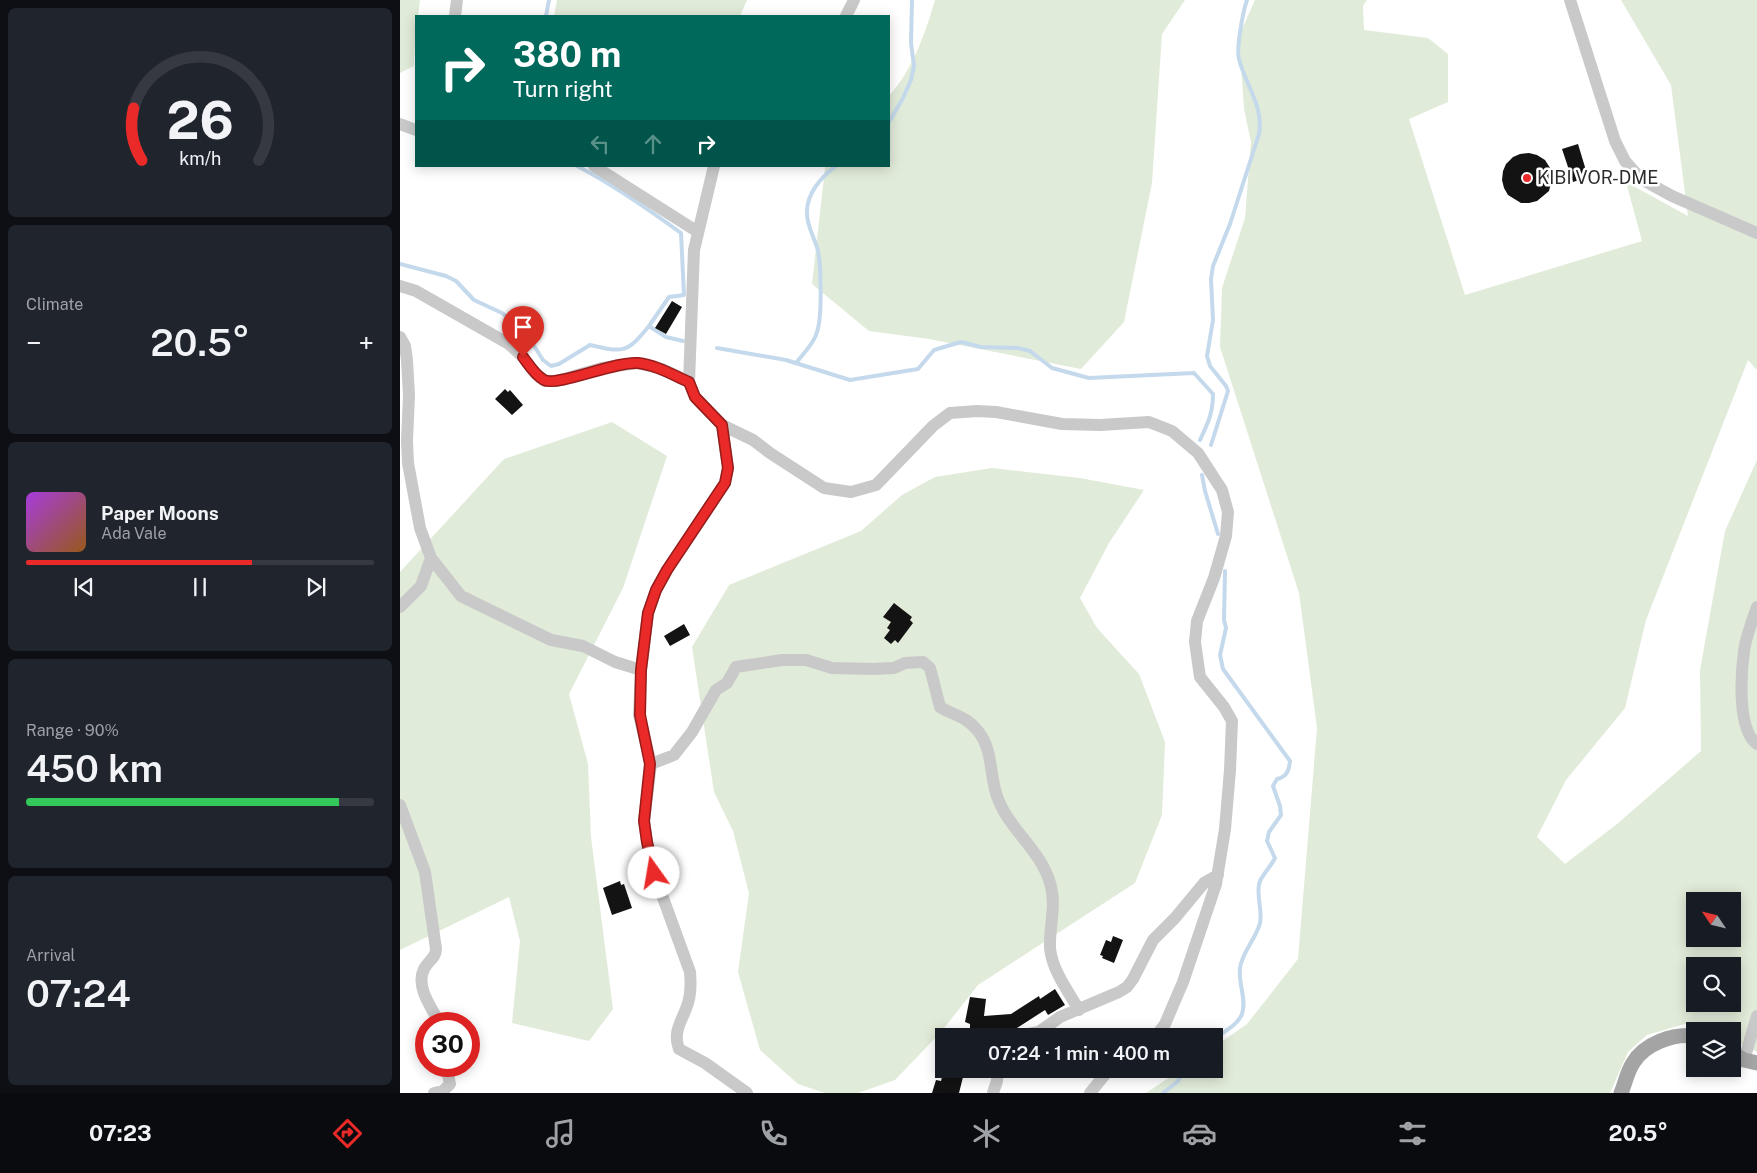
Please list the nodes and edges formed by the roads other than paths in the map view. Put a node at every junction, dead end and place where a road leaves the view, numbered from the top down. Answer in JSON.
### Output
{"nodes":[{"id":1,"x":457,"y":0,"type":"edge"},
{"id":2,"x":854,"y":0,"type":"edge"},
{"id":3,"x":1570,"y":0,"type":"edge"},
{"id":4,"x":455,"y":15,"type":"edge"},
{"id":5,"x":846,"y":15,"type":"edge"},
{"id":6,"x":400,"y":124,"type":"edge"},
{"id":7,"x":415,"y":130,"type":"edge"},
{"id":8,"x":596,"y":167,"type":"edge"},
{"id":9,"x":714,"y":167,"type":"edge"},
{"id":10,"x":698,"y":232,"type":"junction"},
{"id":11,"x":1757,"y":233,"type":"edge"},
{"id":12,"x":400,"y":286,"type":"edge"},
{"id":13,"x":400,"y":337,"type":"edge"},
{"id":14,"x":689,"y":382,"type":"junction"},
{"id":15,"x":722,"y":425,"type":"junction"},
{"id":16,"x":431,"y":558,"type":"junction"},
{"id":17,"x":400,"y":607,"type":"edge"},
{"id":18,"x":1757,"y":607,"type":"edge"},
{"id":19,"x":641,"y":670,"type":"junction"},
{"id":20,"x":1757,"y":744,"type":"edge"},
{"id":21,"x":650,"y":764,"type":"junction"},
{"id":22,"x":400,"y":806,"type":"edge"},
{"id":23,"x":1218,"y":875,"type":"junction"},
{"id":24,"x":1079,"y":1010,"type":"junction"},
{"id":25,"x":434,"y":1012,"type":"edge"},
{"id":26,"x":1757,"y":1016,"type":"edge"},
{"id":27,"x":1045,"y":1028,"type":"edge"},
{"id":28,"x":1162,"y":1028,"type":"edge"},
{"id":29,"x":1686,"y":1035,"type":"edge"},
{"id":30,"x":1744,"y":1059,"type":"edge"},
{"id":31,"x":450,"y":1077,"type":"edge"},
{"id":32,"x":997,"y":1078,"type":"edge"},
{"id":33,"x":1102,"y":1078,"type":"edge"},
{"id":34,"x":434,"y":1093,"type":"edge"},
{"id":35,"x":747,"y":1093,"type":"edge"},
{"id":36,"x":994,"y":1093,"type":"edge"},
{"id":37,"x":1090,"y":1093,"type":"edge"},
{"id":38,"x":1621,"y":1093,"type":"edge"}],
"edges":[{"from":1,"to":4,"type":"street"},
{"from":2,"to":5,"type":"street"},
{"from":3,"to":11,"type":"street"},
{"from":6,"to":7,"type":"street"},
{"from":8,"to":10,"type":"street"},
{"from":9,"to":10,"type":"street"},
{"from":10,"to":14,"type":"street"},
{"from":12,"to":14,"type":"street"},
{"from":13,"to":16,"type":"street"},
{"from":14,"to":15,"type":"street"},
{"from":15,"to":19,"type":"street"},
{"from":15,"to":23,"type":"street"},
{"from":16,"to":17,"type":"street"},
{"from":16,"to":19,"type":"street"},
{"from":18,"to":20,"type":"street"},
{"from":19,"to":21,"type":"street"},
{"from":21,"to":24,"type":"street"},
{"from":21,"to":35,"type":"street"},
{"from":22,"to":25,"type":"street"},
{"from":23,"to":24,"type":"street"},
{"from":23,"to":28,"type":"street"},
{"from":24,"to":27,"type":"street"},
{"from":26,"to":30,"type":"street"},
{"from":29,"to":38,"type":"main road"},
{"from":31,"to":34,"type":"street"},
{"from":32,"to":36,"type":"street"},
{"from":33,"to":37,"type":"street"}]}
